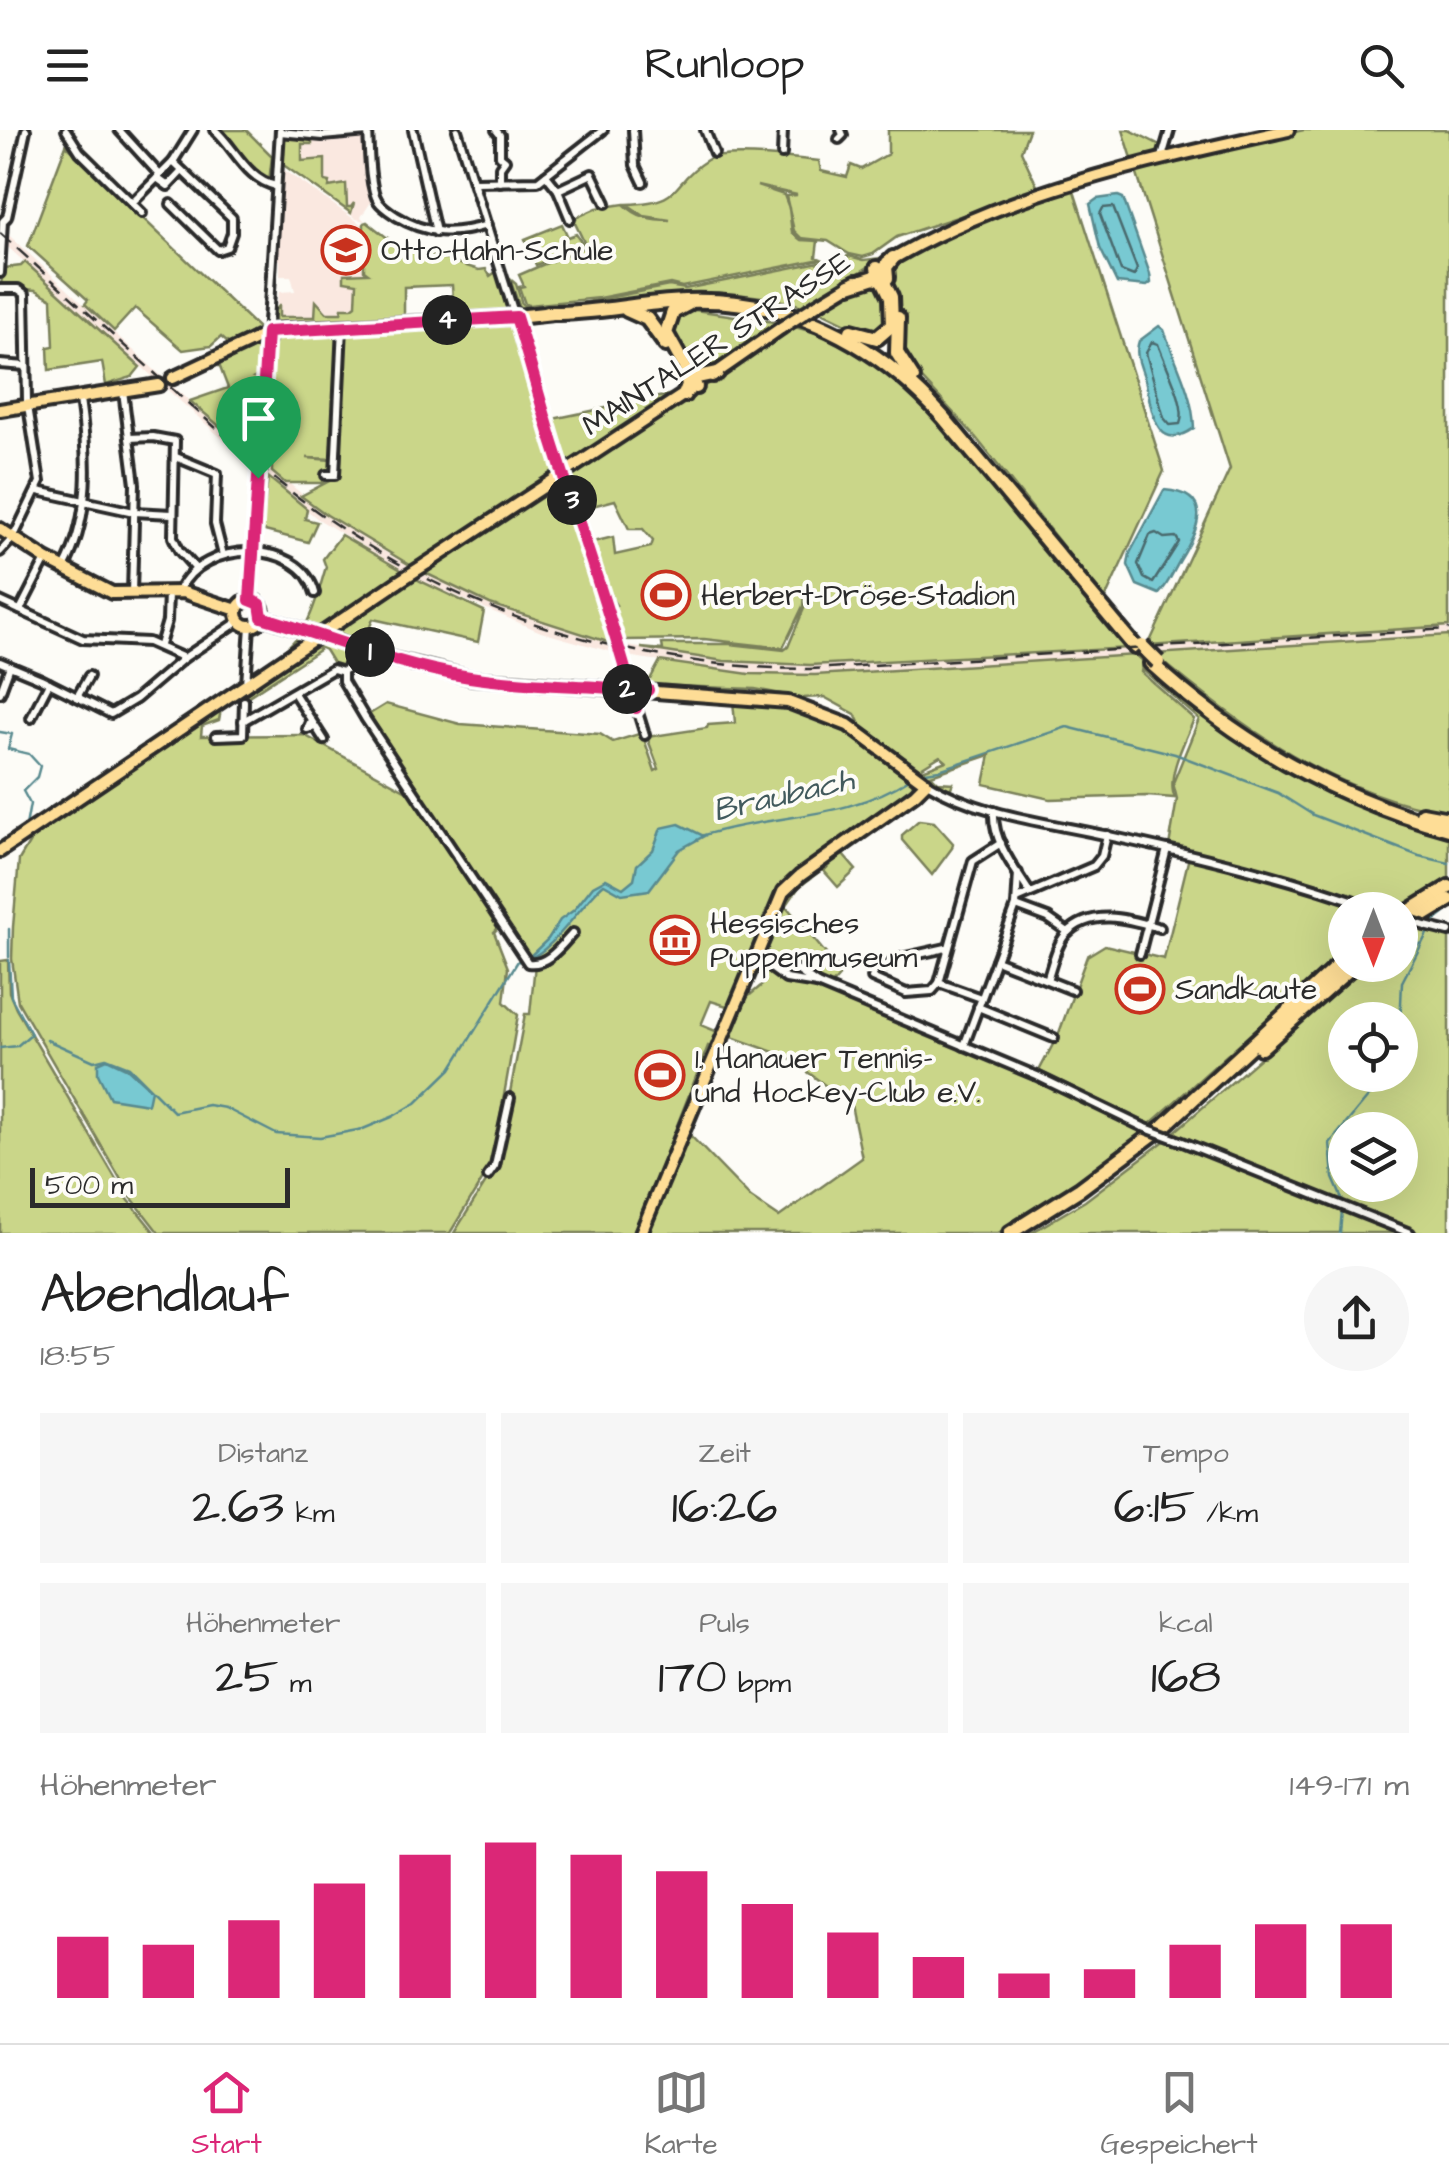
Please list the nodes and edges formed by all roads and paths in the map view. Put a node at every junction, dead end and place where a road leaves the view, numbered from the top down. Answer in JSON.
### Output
{"nodes":[{"id":1,"x":26,"y":130,"type":"edge"},
{"id":2,"x":66,"y":130,"type":"edge"},
{"id":3,"x":118,"y":130,"type":"edge"},
{"id":4,"x":193,"y":130,"type":"edge"},
{"id":5,"x":215,"y":130,"type":"edge"},
{"id":6,"x":414,"y":130,"type":"edge"},
{"id":7,"x":458,"y":130,"type":"edge"},
{"id":8,"x":496,"y":130,"type":"edge"},
{"id":9,"x":603,"y":130,"type":"edge"},
{"id":10,"x":633,"y":130,"type":"edge"},
{"id":11,"x":705,"y":130,"type":"edge"},
{"id":12,"x":782,"y":130,"type":"edge"},
{"id":13,"x":1170,"y":130,"type":"edge"},
{"id":14,"x":1288,"y":130,"type":"edge"},
{"id":15,"x":280,"y":131,"type":"edge"},
{"id":16,"x":368,"y":131,"type":"edge"},
{"id":17,"x":1166,"y":146,"type":"junction"},
{"id":18,"x":714,"y":153,"type":"dead end"},
{"id":19,"x":782,"y":154,"type":"dead end"},
{"id":20,"x":1180,"y":154,"type":"junction"},
{"id":21,"x":1162,"y":158,"type":"junction"},
{"id":22,"x":172,"y":162,"type":"junction"},
{"id":23,"x":182,"y":171,"type":"junction"},
{"id":24,"x":159,"y":176,"type":"junction"},
{"id":25,"x":546,"y":176,"type":"junction"},
{"id":26,"x":474,"y":182,"type":"junction"},
{"id":27,"x":500,"y":182,"type":"junction"},
{"id":28,"x":643,"y":182,"type":"dead end"},
{"id":29,"x":276,"y":186,"type":"junction"},
{"id":30,"x":558,"y":190,"type":"junction"},
{"id":31,"x":606,"y":203,"type":"dead end"},
{"id":32,"x":132,"y":204,"type":"junction"},
{"id":33,"x":171,"y":204,"type":"dead end"},
{"id":34,"x":142,"y":213,"type":"dead end"},
{"id":35,"x":570,"y":219,"type":"dead end"},
{"id":36,"x":487,"y":225,"type":"junction"},
{"id":37,"x":436,"y":232,"type":"junction"},
{"id":38,"x":894,"y":263,"type":"junction"},
{"id":39,"x":0,"y":273,"type":"edge"},
{"id":40,"x":850,"y":285,"type":"joint"},
{"id":41,"x":0,"y":290,"type":"edge"},
{"id":42,"x":722,"y":301,"type":"junction"},
{"id":43,"x":604,"y":311,"type":"junction"},
{"id":44,"x":548,"y":313,"type":"junction"},
{"id":45,"x":516,"y":317,"type":"junction"},
{"id":46,"x":342,"y":326,"type":"junction"},
{"id":47,"x":841,"y":327,"type":"junction"},
{"id":48,"x":267,"y":332,"type":"junction"},
{"id":49,"x":0,"y":364,"type":"edge"},
{"id":50,"x":26,"y":366,"type":"junction"},
{"id":51,"x":717,"y":372,"type":"joint"},
{"id":52,"x":173,"y":378,"type":"dead end"},
{"id":53,"x":915,"y":380,"type":"junction"},
{"id":54,"x":689,"y":383,"type":"junction"},
{"id":55,"x":159,"y":385,"type":"dead end"},
{"id":56,"x":122,"y":391,"type":"junction"},
{"id":57,"x":80,"y":397,"type":"junction"},
{"id":58,"x":27,"y":404,"type":"junction"},
{"id":59,"x":0,"y":410,"type":"edge"},
{"id":60,"x":129,"y":438,"type":"junction"},
{"id":61,"x":176,"y":458,"type":"junction"},
{"id":62,"x":563,"y":473,"type":"junction"},
{"id":63,"x":326,"y":475,"type":"dead end"},
{"id":64,"x":38,"y":491,"type":"junction"},
{"id":65,"x":84,"y":502,"type":"junction"},
{"id":66,"x":134,"y":512,"type":"junction"},
{"id":67,"x":172,"y":514,"type":"junction"},
{"id":68,"x":0,"y":528,"type":"edge"},
{"id":69,"x":13,"y":538,"type":"junction"},
{"id":70,"x":0,"y":552,"type":"edge"},
{"id":71,"x":253,"y":552,"type":"junction"},
{"id":72,"x":223,"y":555,"type":"junction"},
{"id":73,"x":46,"y":559,"type":"junction"},
{"id":74,"x":64,"y":568,"type":"junction"},
{"id":75,"x":194,"y":568,"type":"junction"},
{"id":76,"x":174,"y":591,"type":"junction"},
{"id":77,"x":314,"y":593,"type":"dead end"},
{"id":78,"x":132,"y":594,"type":"junction"},
{"id":79,"x":0,"y":600,"type":"edge"},
{"id":80,"x":250,"y":600,"type":"junction"},
{"id":81,"x":20,"y":610,"type":"junction"},
{"id":82,"x":262,"y":617,"type":"junction"},
{"id":83,"x":242,"y":619,"type":"junction"},
{"id":84,"x":338,"y":623,"type":"junction"},
{"id":85,"x":300,"y":630,"type":"junction"},
{"id":86,"x":319,"y":635,"type":"junction"},
{"id":87,"x":338,"y":642,"type":"junction"},
{"id":88,"x":160,"y":646,"type":"junction"},
{"id":89,"x":1138,"y":646,"type":"junction"},
{"id":90,"x":301,"y":647,"type":"junction"},
{"id":91,"x":360,"y":650,"type":"junction"},
{"id":92,"x":184,"y":658,"type":"junction"},
{"id":93,"x":0,"y":662,"type":"edge"},
{"id":94,"x":1155,"y":662,"type":"junction"},
{"id":95,"x":10,"y":666,"type":"junction"},
{"id":96,"x":342,"y":672,"type":"junction"},
{"id":97,"x":89,"y":676,"type":"dead end"},
{"id":98,"x":50,"y":682,"type":"junction"},
{"id":99,"x":246,"y":684,"type":"junction"},
{"id":100,"x":631,"y":689,"type":"junction"},
{"id":101,"x":648,"y":690,"type":"junction"},
{"id":102,"x":294,"y":693,"type":"junction"},
{"id":103,"x":0,"y":694,"type":"edge"},
{"id":104,"x":77,"y":697,"type":"junction"},
{"id":105,"x":244,"y":701,"type":"dead end"},
{"id":106,"x":636,"y":708,"type":"junction"},
{"id":107,"x":32,"y":718,"type":"dead end"},
{"id":108,"x":244,"y":721,"type":"junction"},
{"id":109,"x":645,"y":735,"type":"dead end"},
{"id":110,"x":216,"y":736,"type":"dead end"},
{"id":111,"x":324,"y":740,"type":"dead end"},
{"id":112,"x":926,"y":782,"type":"junction"},
{"id":113,"x":994,"y":811,"type":"junction"},
{"id":114,"x":1449,"y":819,"type":"edge"},
{"id":115,"x":1449,"y":829,"type":"edge"},
{"id":116,"x":1107,"y":836,"type":"junction"},
{"id":117,"x":1001,"y":844,"type":"junction"},
{"id":118,"x":1167,"y":849,"type":"junction"},
{"id":119,"x":0,"y":850,"type":"edge"},
{"id":120,"x":1018,"y":873,"type":"junction"},
{"id":121,"x":1449,"y":887,"type":"edge"},
{"id":122,"x":1328,"y":892,"type":"edge"},
{"id":123,"x":1030,"y":894,"type":"junction"},
{"id":124,"x":1449,"y":900,"type":"edge"},
{"id":125,"x":1016,"y":902,"type":"junction"},
{"id":126,"x":1418,"y":906,"type":"edge"},
{"id":127,"x":1418,"y":919,"type":"edge"},
{"id":128,"x":1147,"y":924,"type":"junction"},
{"id":129,"x":1418,"y":924,"type":"edge"},
{"id":130,"x":1160,"y":928,"type":"dead end"},
{"id":131,"x":1068,"y":932,"type":"junction"},
{"id":132,"x":1449,"y":932,"type":"edge"},
{"id":133,"x":573,"y":934,"type":"dead end"},
{"id":134,"x":946,"y":948,"type":"junction"},
{"id":135,"x":1140,"y":954,"type":"dead end"},
{"id":136,"x":996,"y":960,"type":"junction"},
{"id":137,"x":759,"y":961,"type":"junction"},
{"id":138,"x":1328,"y":974,"type":"edge"},
{"id":139,"x":1047,"y":980,"type":"junction"},
{"id":140,"x":1335,"y":982,"type":"edge"},
{"id":141,"x":939,"y":983,"type":"junction"},
{"id":142,"x":816,"y":984,"type":"junction"},
{"id":143,"x":1072,"y":990,"type":"dead end"},
{"id":144,"x":980,"y":1003,"type":"junction"},
{"id":145,"x":1054,"y":1038,"type":"dead end"},
{"id":146,"x":964,"y":1046,"type":"junction"},
{"id":147,"x":510,"y":1098,"type":"dead end"},
{"id":148,"x":488,"y":1176,"type":"dead end"},
{"id":149,"x":641,"y":1233,"type":"edge"},
{"id":150,"x":1010,"y":1233,"type":"edge"},
{"id":151,"x":1022,"y":1233,"type":"edge"},
{"id":152,"x":1410,"y":1233,"type":"edge"}],
"edges":[{"from":1,"to":39,"type":"street"},
{"from":2,"to":32,"type":"street"},
{"from":3,"to":24,"type":"street"},
{"from":4,"to":22,"type":"street"},
{"from":5,"to":29,"type":"street"},
{"from":6,"to":37,"type":"street"},
{"from":7,"to":26,"type":"street"},
{"from":8,"to":27,"type":"street"},
{"from":9,"to":25,"type":"street"},
{"from":10,"to":28,"type":"street"},
{"from":11,"to":18,"type":"street"},
{"from":12,"to":19,"type":"street"},
{"from":13,"to":17,"type":"street"},
{"from":14,"to":20,"type":"main road"},
{"from":15,"to":16,"type":"street"},
{"from":15,"to":29,"type":"street"},
{"from":16,"to":37,"type":"street"},
{"from":17,"to":20,"type":"street"},
{"from":17,"to":21,"type":"street"},
{"from":20,"to":21,"type":"main road"},
{"from":21,"to":38,"type":"main road"},
{"from":22,"to":23,"type":"street"},
{"from":22,"to":24,"type":"street"},
{"from":23,"to":24,"type":"street"},
{"from":23,"to":33,"type":"street"},
{"from":24,"to":32,"type":"street"},
{"from":25,"to":27,"type":"street"},
{"from":25,"to":30,"type":"street"},
{"from":26,"to":27,"type":"street"},
{"from":26,"to":36,"type":"street"},
{"from":29,"to":48,"type":"street"},
{"from":30,"to":31,"type":"street"},
{"from":30,"to":35,"type":"street"},
{"from":32,"to":34,"type":"street"},
{"from":36,"to":37,"type":"street"},
{"from":36,"to":45,"type":"street"},
{"from":38,"to":40,"type":"highway"},
{"from":38,"to":47,"type":"highway"},
{"from":38,"to":53,"type":"highway"},
{"from":40,"to":51,"type":"main road","name":"MAINTALER STRASSE","bridge":true},
{"from":41,"to":50,"type":"street"},
{"from":42,"to":43,"type":"highway"},
{"from":42,"to":54,"type":"highway"},
{"from":42,"to":89,"type":"highway"},
{"from":43,"to":44,"type":"highway"},
{"from":43,"to":54,"type":"highway"},
{"from":44,"to":45,"type":"highway"},
{"from":44,"to":47,"type":"highway"},
{"from":45,"to":46,"type":"main road"},
{"from":45,"to":62,"type":"street"},
{"from":46,"to":48,"type":"main road"},
{"from":46,"to":63,"type":"street"},
{"from":47,"to":53,"type":"highway"},
{"from":48,"to":52,"type":"main road"},
{"from":48,"to":71,"type":"street","bridge":true},
{"from":49,"to":50,"type":"street"},
{"from":50,"to":58,"type":"street"},
{"from":51,"to":54,"type":"highway"},
{"from":53,"to":89,"type":"highway"},
{"from":54,"to":62,"type":"main road","name":"MAINTALER STRASSE"},
{"from":55,"to":56,"type":"main road"},
{"from":56,"to":57,"type":"main road"},
{"from":56,"to":60,"type":"street"},
{"from":57,"to":58,"type":"main road"},
{"from":57,"to":65,"type":"street"},
{"from":58,"to":59,"type":"main road"},
{"from":58,"to":64,"type":"street"},
{"from":60,"to":61,"type":"street"},
{"from":60,"to":66,"type":"street"},
{"from":61,"to":67,"type":"street"},
{"from":61,"to":72,"type":"street"},
{"from":62,"to":84,"type":"main road","name":"MAINTALER STRASSE","bridge":true},
{"from":62,"to":100,"type":"street"},
{"from":64,"to":65,"type":"street"},
{"from":64,"to":69,"type":"street"},
{"from":65,"to":66,"type":"street"},
{"from":65,"to":74,"type":"street"},
{"from":66,"to":67,"type":"street"},
{"from":66,"to":78,"type":"street"},
{"from":67,"to":75,"type":"street"},
{"from":68,"to":69,"type":"main road"},
{"from":69,"to":70,"type":"street"},
{"from":69,"to":73,"type":"main road"},
{"from":71,"to":72,"type":"street"},
{"from":71,"to":77,"type":"street"},
{"from":71,"to":80,"type":"street"},
{"from":72,"to":75,"type":"street"},
{"from":73,"to":74,"type":"main road"},
{"from":73,"to":81,"type":"street"},
{"from":74,"to":78,"type":"main road"},
{"from":75,"to":76,"type":"street"},
{"from":76,"to":78,"type":"main road"},
{"from":76,"to":83,"type":"main road"},
{"from":76,"to":88,"type":"street"},
{"from":79,"to":81,"type":"street"},
{"from":80,"to":82,"type":"main road"},
{"from":80,"to":83,"type":"main road"},
{"from":81,"to":88,"type":"street"},
{"from":82,"to":83,"type":"main road"},
{"from":82,"to":85,"type":"main road"},
{"from":83,"to":92,"type":"street"},
{"from":83,"to":99,"type":"street"},
{"from":84,"to":86,"type":"main road","name":"MAINTALER STRASSE"},
{"from":84,"to":87,"type":"main road"},
{"from":85,"to":86,"type":"main road"},
{"from":85,"to":90,"type":"main road"},
{"from":86,"to":87,"type":"main road"},
{"from":86,"to":90,"type":"main road","name":"MAINTALER STRASSE"},
{"from":87,"to":91,"type":"main road"},
{"from":88,"to":92,"type":"street"},
{"from":89,"to":94,"type":"highway","bridge":true},
{"from":90,"to":99,"type":"main road","name":"MAINTALER STRASSE"},
{"from":91,"to":96,"type":"street"},
{"from":91,"to":100,"type":"main road"},
{"from":92,"to":104,"type":"street"},
{"from":93,"to":95,"type":"street"},
{"from":94,"to":114,"type":"highway"},
{"from":94,"to":115,"type":"highway"},
{"from":95,"to":98,"type":"street"},
{"from":95,"to":103,"type":"street"},
{"from":96,"to":102,"type":"street"},
{"from":96,"to":133,"type":"street"},
{"from":97,"to":104,"type":"street"},
{"from":98,"to":104,"type":"street"},
{"from":98,"to":107,"type":"street"},
{"from":99,"to":119,"type":"main road","name":"MAINTALER STRASSE"},
{"from":100,"to":101,"type":"main road"},
{"from":100,"to":106,"type":"street"},
{"from":101,"to":106,"type":"street"},
{"from":101,"to":112,"type":"main road"},
{"from":102,"to":108,"type":"street"},
{"from":102,"to":111,"type":"street"},
{"from":105,"to":108,"type":"street"},
{"from":106,"to":109,"type":"street"},
{"from":108,"to":110,"type":"street"},
{"from":112,"to":113,"type":"street"},
{"from":112,"to":137,"type":"main road"},
{"from":113,"to":116,"type":"street"},
{"from":113,"to":117,"type":"street"},
{"from":116,"to":118,"type":"street"},
{"from":116,"to":123,"type":"street"},
{"from":117,"to":120,"type":"street"},
{"from":117,"to":134,"type":"street"},
{"from":118,"to":122,"type":"street"},
{"from":118,"to":128,"type":"street"},
{"from":120,"to":123,"type":"street"},
{"from":120,"to":125,"type":"street"},
{"from":121,"to":126,"type":"highway"},
{"from":123,"to":125,"type":"street"},
{"from":124,"to":127,"type":"highway"},
{"from":125,"to":131,"type":"street"},
{"from":125,"to":136,"type":"street"},
{"from":128,"to":130,"type":"street"},
{"from":128,"to":131,"type":"street"},
{"from":128,"to":135,"type":"street"},
{"from":129,"to":132,"type":"street","bridge":true},
{"from":131,"to":139,"type":"street"},
{"from":134,"to":141,"type":"street"},
{"from":134,"to":141,"type":"street"},
{"from":136,"to":139,"type":"street"},
{"from":136,"to":144,"type":"street"},
{"from":137,"to":142,"type":"street"},
{"from":137,"to":142,"type":"street"},
{"from":137,"to":149,"type":"main road"},
{"from":138,"to":150,"type":"highway"},
{"from":139,"to":143,"type":"street"},
{"from":140,"to":151,"type":"highway"},
{"from":141,"to":144,"type":"street"},
{"from":142,"to":146,"type":"street"},
{"from":144,"to":145,"type":"street"},
{"from":144,"to":146,"type":"street"},
{"from":146,"to":152,"type":"street","bridge":true},
{"from":147,"to":148,"type":"street"}]}
